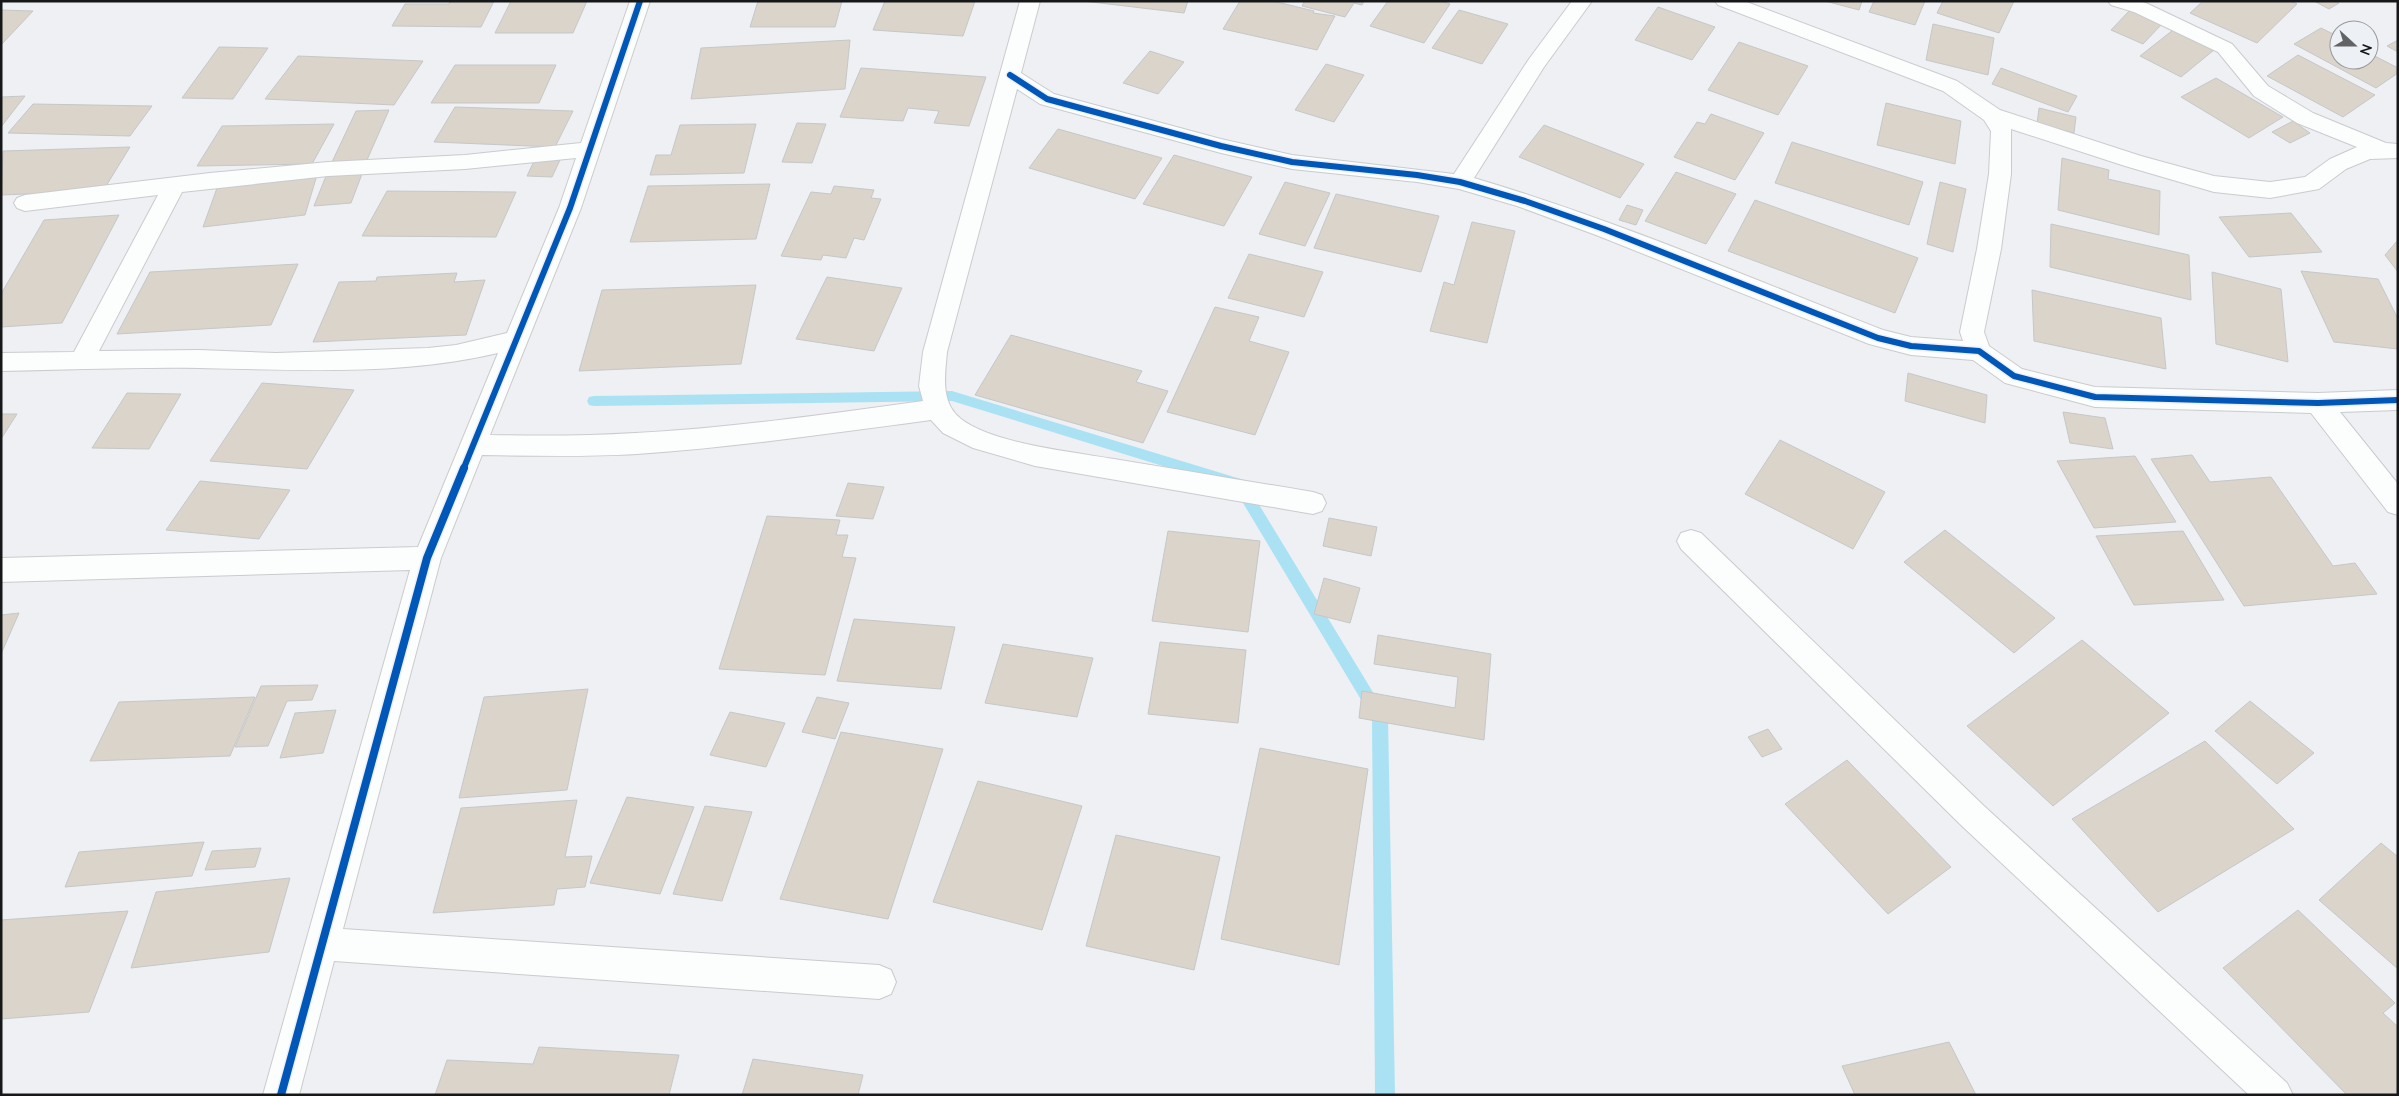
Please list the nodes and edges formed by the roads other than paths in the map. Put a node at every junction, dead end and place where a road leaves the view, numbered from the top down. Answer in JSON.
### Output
{"nodes":[{"id":1,"x":640,"y":1,"type":"edge"},
{"id":2,"x":1030,"y":1,"type":"edge"},
{"id":3,"x":1582,"y":1,"type":"edge"},
{"id":4,"x":1725,"y":1,"type":"edge"},
{"id":5,"x":2118,"y":1,"type":"edge"},
{"id":6,"x":1010,"y":75,"type":"junction"},
{"id":7,"x":1992,"y":115,"type":"junction"},
{"id":8,"x":588,"y":150,"type":"junction"},
{"id":9,"x":2390,"y":150,"type":"edge"},
{"id":10,"x":1460,"y":182,"type":"junction"},
{"id":11,"x":174,"y":186,"type":"junction"},
{"id":12,"x":25,"y":203,"type":"dead end"},
{"id":13,"x":516,"y":340,"type":"junction"},
{"id":14,"x":1978,"y":351,"type":"junction"},
{"id":15,"x":81,"y":361,"type":"junction"},
{"id":16,"x":1,"y":362,"type":"edge"},
{"id":17,"x":2398,"y":400,"type":"edge"},
{"id":18,"x":2318,"y":403,"type":"junction"},
{"id":19,"x":937,"y":409,"type":"junction"},
{"id":20,"x":474,"y":445,"type":"junction"},
{"id":21,"x":1313,"y":503,"type":"dead end"},
{"id":22,"x":2398,"y":504,"type":"edge"},
{"id":23,"x":1691,"y":541,"type":"dead end"},
{"id":24,"x":427,"y":558,"type":"junction"},
{"id":25,"x":1,"y":570,"type":"edge"},
{"id":26,"x":322,"y":944,"type":"junction"},
{"id":27,"x":880,"y":982,"type":"dead end"},
{"id":28,"x":281,"y":1095,"type":"edge"},
{"id":29,"x":2275,"y":1095,"type":"edge"}],
"edges":[{"from":1,"to":8,"type":"street"},
{"from":2,"to":6,"type":"street"},
{"from":3,"to":10,"type":"street"},
{"from":4,"to":7,"type":"street"},
{"from":5,"to":9,"type":"street"},
{"from":6,"to":10,"type":"street"},
{"from":6,"to":19,"type":"street"},
{"from":7,"to":9,"type":"street"},
{"from":7,"to":14,"type":"street"},
{"from":8,"to":11,"type":"street"},
{"from":8,"to":13,"type":"street"},
{"from":10,"to":14,"type":"street"},
{"from":11,"to":12,"type":"street"},
{"from":11,"to":15,"type":"street"},
{"from":13,"to":15,"type":"street"},
{"from":13,"to":20,"type":"street"},
{"from":14,"to":18,"type":"street"},
{"from":15,"to":16,"type":"street"},
{"from":17,"to":18,"type":"street"},
{"from":18,"to":22,"type":"street"},
{"from":19,"to":20,"type":"street"},
{"from":19,"to":21,"type":"street"},
{"from":20,"to":24,"type":"street"},
{"from":23,"to":29,"type":"street"},
{"from":24,"to":25,"type":"street"},
{"from":24,"to":26,"type":"street"},
{"from":26,"to":27,"type":"street"},
{"from":26,"to":28,"type":"street"}]}
